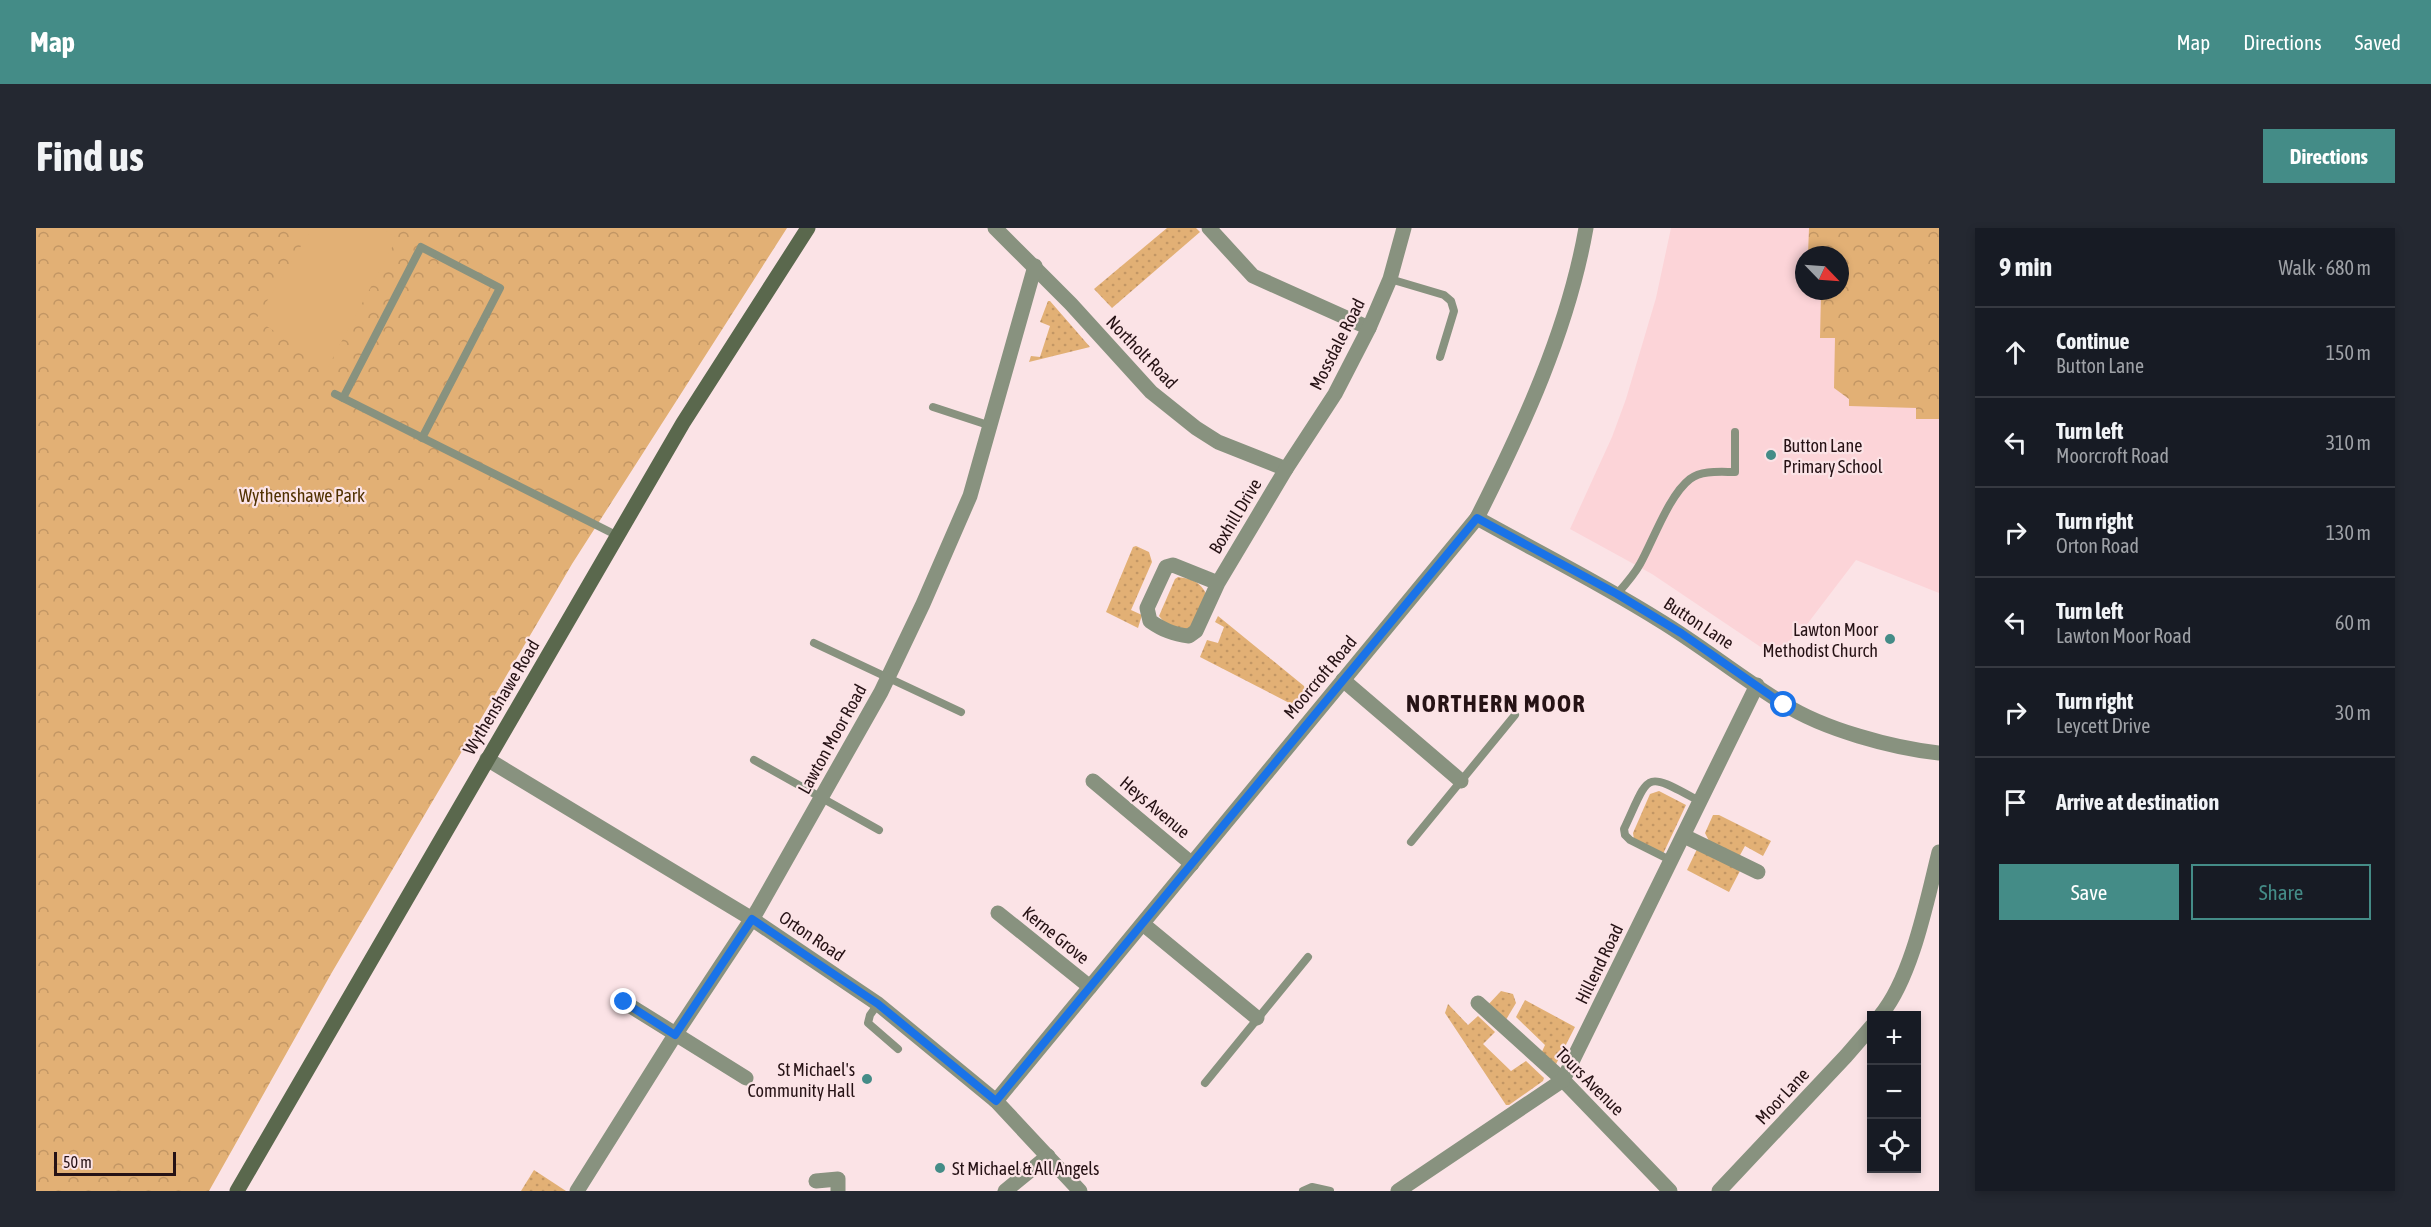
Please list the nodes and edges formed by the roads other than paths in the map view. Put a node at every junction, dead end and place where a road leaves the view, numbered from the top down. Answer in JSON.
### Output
{"nodes":[{"id":1,"x":808,"y":228,"type":"edge"},
{"id":2,"x":995,"y":228,"type":"edge"},
{"id":3,"x":1209,"y":228,"type":"edge"},
{"id":4,"x":1404,"y":228,"type":"edge"},
{"id":5,"x":1586,"y":228,"type":"edge"},
{"id":6,"x":1035,"y":266,"type":"junction"},
{"id":7,"x":1390,"y":279,"type":"junction"},
{"id":8,"x":1369,"y":328,"type":"junction"},
{"id":9,"x":1440,"y":357,"type":"dead end"},
{"id":10,"x":335,"y":394,"type":"dead end"},
{"id":11,"x":343,"y":398,"type":"junction"},
{"id":12,"x":933,"y":407,"type":"dead end"},
{"id":13,"x":991,"y":426,"type":"junction"},
{"id":14,"x":1735,"y":432,"type":"dead end"},
{"id":15,"x":422,"y":438,"type":"junction"},
{"id":16,"x":1286,"y":469,"type":"junction"},
{"id":17,"x":1477,"y":518,"type":"junction"},
{"id":18,"x":619,"y":536,"type":"junction"},
{"id":19,"x":1218,"y":583,"type":"junction"},
{"id":20,"x":1617,"y":594,"type":"junction"},
{"id":21,"x":814,"y":643,"type":"dead end"},
{"id":22,"x":888,"y":678,"type":"junction"},
{"id":23,"x":1343,"y":680,"type":"junction"},
{"id":24,"x":1757,"y":686,"type":"junction"},
{"id":25,"x":961,"y":712,"type":"dead end"},
{"id":26,"x":1515,"y":715,"type":"dead end"},
{"id":27,"x":1939,"y":753,"type":"edge"},
{"id":28,"x":488,"y":759,"type":"junction"},
{"id":29,"x":754,"y":760,"type":"dead end"},
{"id":30,"x":1093,"y":781,"type":"dead end"},
{"id":31,"x":1461,"y":781,"type":"junction"},
{"id":32,"x":823,"y":797,"type":"junction"},
{"id":33,"x":1701,"y":802,"type":"junction"},
{"id":34,"x":879,"y":830,"type":"dead end"},
{"id":35,"x":1684,"y":836,"type":"junction"},
{"id":36,"x":1411,"y":842,"type":"dead end"},
{"id":37,"x":1939,"y":852,"type":"edge"},
{"id":38,"x":1672,"y":861,"type":"junction"},
{"id":39,"x":1192,"y":864,"type":"junction"},
{"id":40,"x":1758,"y":872,"type":"dead end"},
{"id":41,"x":998,"y":913,"type":"dead end"},
{"id":42,"x":752,"y":919,"type":"junction"},
{"id":43,"x":1143,"y":924,"type":"junction"},
{"id":44,"x":1308,"y":957,"type":"dead end"},
{"id":45,"x":1090,"y":987,"type":"junction"},
{"id":46,"x":624,"y":1002,"type":"dead end"},
{"id":47,"x":1478,"y":1003,"type":"dead end"},
{"id":48,"x":878,"y":1004,"type":"junction"},
{"id":49,"x":1884,"y":1011,"type":"edge"},
{"id":50,"x":1257,"y":1018,"type":"junction"},
{"id":51,"x":1867,"y":1032,"type":"edge"},
{"id":52,"x":675,"y":1035,"type":"junction"},
{"id":53,"x":898,"y":1049,"type":"dead end"},
{"id":54,"x":746,"y":1078,"type":"dead end"},
{"id":55,"x":1563,"y":1080,"type":"junction"},
{"id":56,"x":1205,"y":1083,"type":"dead end"},
{"id":57,"x":996,"y":1101,"type":"junction"},
{"id":58,"x":1048,"y":1156,"type":"junction"},
{"id":59,"x":816,"y":1181,"type":"dead end"},
{"id":60,"x":237,"y":1191,"type":"edge"},
{"id":61,"x":577,"y":1191,"type":"edge"},
{"id":62,"x":838,"y":1191,"type":"edge"},
{"id":63,"x":1005,"y":1191,"type":"edge"},
{"id":64,"x":1080,"y":1191,"type":"edge"},
{"id":65,"x":1303,"y":1191,"type":"edge"},
{"id":66,"x":1330,"y":1191,"type":"edge"},
{"id":67,"x":1398,"y":1191,"type":"edge"},
{"id":68,"x":1670,"y":1191,"type":"edge"},
{"id":69,"x":1719,"y":1191,"type":"edge"}],
"edges":[{"from":1,"to":18,"type":"main road","name":"Wythenshawe Road"},
{"from":2,"to":6,"type":"street","name":"Northolt Road"},
{"from":3,"to":8,"type":"street"},
{"from":4,"to":7,"type":"street","name":"Mossdale Road"},
{"from":5,"to":17,"type":"street","name":"Moorcroft Road"},
{"from":6,"to":13,"type":"street","name":"Lawton Moor Road"},
{"from":6,"to":16,"type":"street","name":"Northolt Road"},
{"from":7,"to":8,"type":"street","name":"Mossdale Road"},
{"from":7,"to":9,"type":"lane"},
{"from":8,"to":16,"type":"street","name":"Mossdale Road"},
{"from":10,"to":11,"type":"lane"},
{"from":11,"to":15,"type":"lane"},
{"from":11,"to":15,"type":"lane"},
{"from":12,"to":13,"type":"lane"},
{"from":13,"to":22,"type":"street","name":"Lawton Moor Road"},
{"from":14,"to":20,"type":"lane"},
{"from":15,"to":18,"type":"lane"},
{"from":16,"to":19,"type":"street","name":"Boxhill Drive"},
{"from":17,"to":20,"type":"street","name":"Button Lane"},
{"from":17,"to":23,"type":"street","name":"Moorcroft Road"},
{"from":18,"to":28,"type":"main road","name":"Wythenshawe Road"},
{"from":19,"to":19,"type":"street","name":"Boxhill Drive"},
{"from":20,"to":24,"type":"street","name":"Button Lane"},
{"from":21,"to":22,"type":"lane"},
{"from":22,"to":25,"type":"lane"},
{"from":22,"to":32,"type":"street","name":"Lawton Moor Road"},
{"from":23,"to":31,"type":"street"},
{"from":23,"to":39,"type":"street","name":"Moorcroft Road"},
{"from":24,"to":27,"type":"street","name":"Button Lane"},
{"from":24,"to":33,"type":"street","name":"Hillend Road"},
{"from":26,"to":31,"type":"lane"},
{"from":28,"to":42,"type":"street","name":"Orton Road"},
{"from":28,"to":60,"type":"main road","name":"Wythenshawe Road"},
{"from":29,"to":32,"type":"lane"},
{"from":30,"to":39,"type":"street","name":"Heys Avenue"},
{"from":31,"to":36,"type":"lane"},
{"from":32,"to":34,"type":"lane"},
{"from":32,"to":42,"type":"street","name":"Lawton Moor Road"},
{"from":33,"to":35,"type":"street","name":"Hillend Road"},
{"from":33,"to":38,"type":"lane"},
{"from":35,"to":38,"type":"street","name":"Hillend Road"},
{"from":35,"to":40,"type":"street"},
{"from":37,"to":49,"type":"street"},
{"from":38,"to":55,"type":"street","name":"Hillend Road"},
{"from":39,"to":43,"type":"street","name":"Moorcroft Road"},
{"from":41,"to":45,"type":"street","name":"Kerne Grove"},
{"from":42,"to":48,"type":"street","name":"Orton Road"},
{"from":42,"to":52,"type":"street","name":"Lawton Moor Road"},
{"from":43,"to":45,"type":"street","name":"Moorcroft Road"},
{"from":43,"to":50,"type":"street"},
{"from":44,"to":50,"type":"lane"},
{"from":45,"to":57,"type":"street","name":"Moorcroft Road"},
{"from":46,"to":52,"type":"street"},
{"from":47,"to":55,"type":"street","name":"Tours Avenue"},
{"from":48,"to":53,"type":"lane"},
{"from":48,"to":57,"type":"street","name":"Orton Road"},
{"from":50,"to":56,"type":"lane"},
{"from":51,"to":69,"type":"street","name":"Moor Lane"},
{"from":52,"to":54,"type":"street"},
{"from":52,"to":61,"type":"street","name":"Lawton Moor Road"},
{"from":55,"to":67,"type":"street","name":"Hillend Road"},
{"from":55,"to":68,"type":"street","name":"Tours Avenue"},
{"from":57,"to":58,"type":"street","name":"Orton Road"},
{"from":58,"to":63,"type":"street"},
{"from":58,"to":64,"type":"street","name":"Orton Road"},
{"from":59,"to":62,"type":"street"},
{"from":65,"to":66,"type":"lane"}]}
